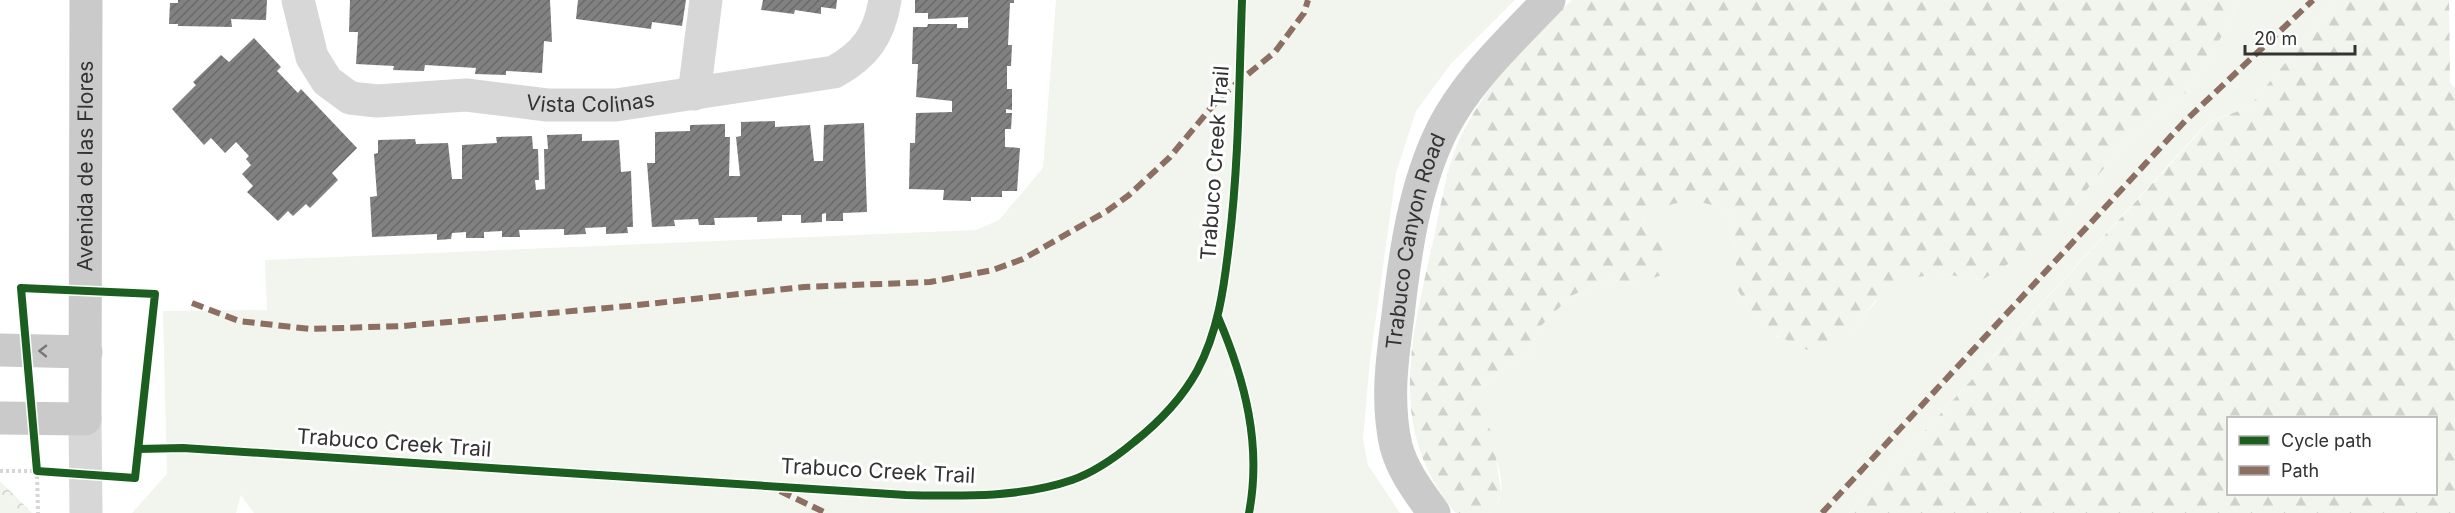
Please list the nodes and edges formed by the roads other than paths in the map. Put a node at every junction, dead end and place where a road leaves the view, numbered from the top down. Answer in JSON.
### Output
{"nodes":[{"id":1,"x":86,"y":0,"type":"edge"},
{"id":2,"x":298,"y":0,"type":"edge"},
{"id":3,"x":706,"y":0,"type":"edge"},
{"id":4,"x":885,"y":0,"type":"edge"},
{"id":5,"x":1549,"y":0,"type":"edge"},
{"id":6,"x":694,"y":94,"type":"junction"},
{"id":7,"x":0,"y":350,"type":"edge"},
{"id":8,"x":86,"y":351,"type":"junction"},
{"id":9,"x":0,"y":418,"type":"edge"},
{"id":10,"x":85,"y":419,"type":"junction"},
{"id":11,"x":86,"y":513,"type":"edge"},
{"id":12,"x":1434,"y":513,"type":"edge"}],
"edges":[{"from":1,"to":8,"type":"main road","name":"Avenida de las Flores"},
{"from":2,"to":6,"type":"street","name":"Vista Colinas"},
{"from":3,"to":6,"type":"street"},
{"from":4,"to":6,"type":"street","name":"Vista Colinas"},
{"from":5,"to":12,"type":"main road","name":"Trabuco Canyon Road"},
{"from":8,"to":7,"type":"main road","one_way":true},
{"from":8,"to":10,"type":"main road","name":"Avenida de las Flores"},
{"from":9,"to":10,"type":"main road"},
{"from":10,"to":11,"type":"street","name":"Avenida de las Flores"}]}
